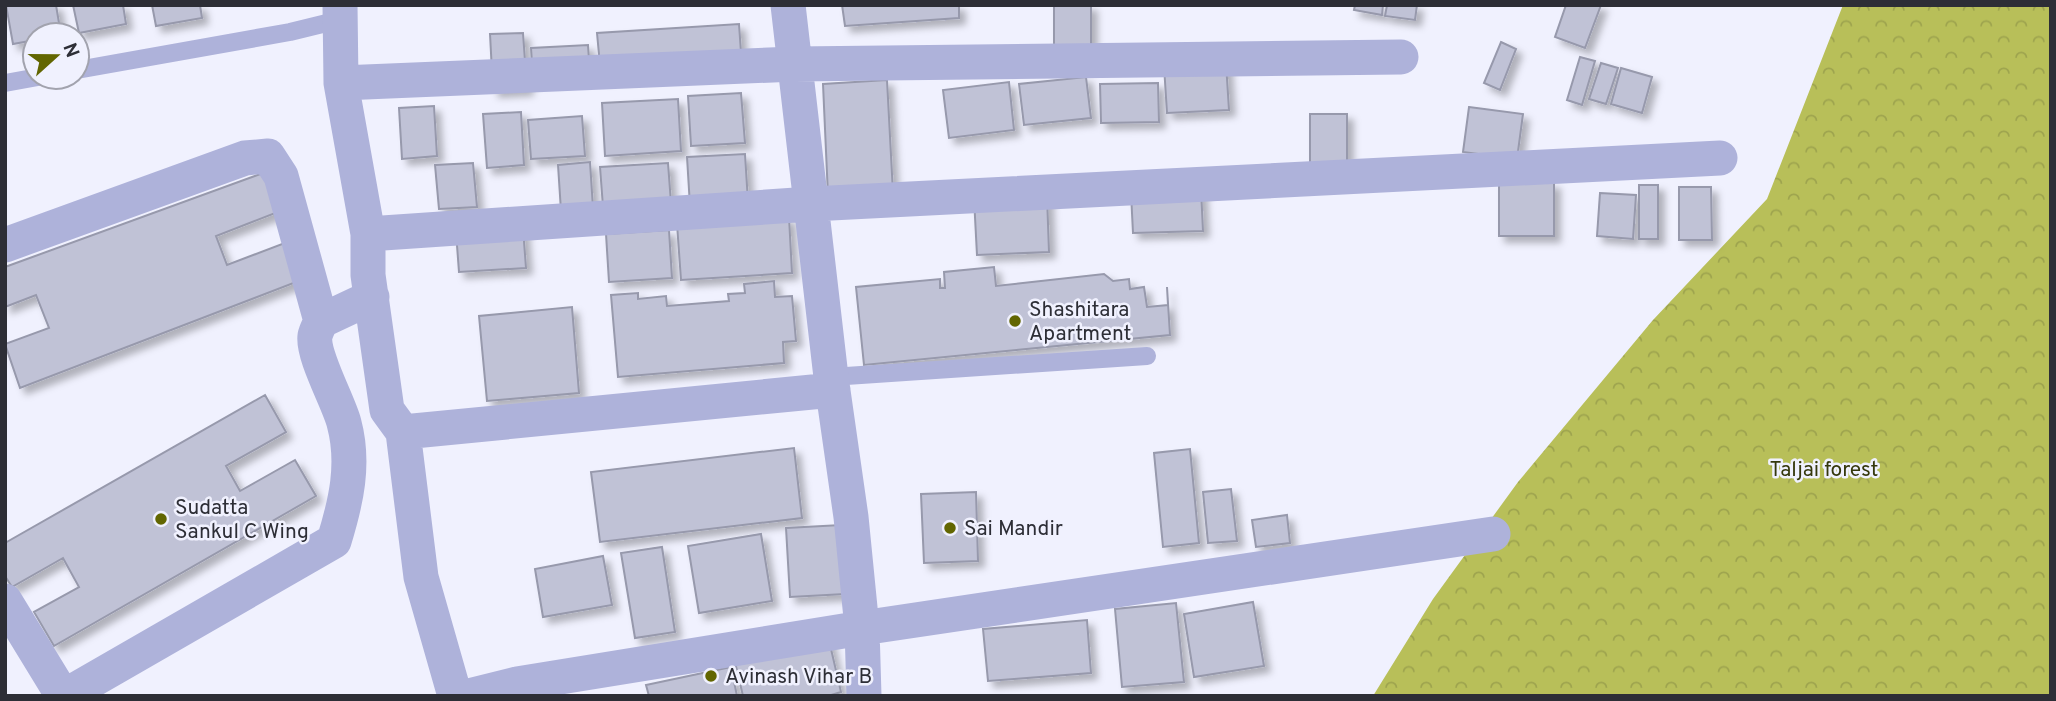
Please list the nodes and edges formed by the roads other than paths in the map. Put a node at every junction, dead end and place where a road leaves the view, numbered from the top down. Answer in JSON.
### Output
{"nodes":[{"id":1,"x":788,"y":5,"type":"edge"},
{"id":2,"x":340,"y":13,"type":"edge"},
{"id":3,"x":1401,"y":57,"type":"dead end"},
{"id":4,"x":795,"y":64,"type":"junction"},
{"id":5,"x":91,"y":67,"type":"edge"},
{"id":6,"x":341,"y":83,"type":"junction"},
{"id":7,"x":1720,"y":158,"type":"dead end"},
{"id":8,"x":811,"y":204,"type":"junction"},
{"id":9,"x":393,"y":232,"type":"junction"},
{"id":10,"x":5,"y":245,"type":"edge"},
{"id":11,"x":372,"y":297,"type":"junction"},
{"id":12,"x":321,"y":321,"type":"junction"},
{"id":13,"x":1147,"y":356,"type":"dead end"},
{"id":14,"x":832,"y":384,"type":"junction"},
{"id":15,"x":417,"y":430,"type":"junction"},
{"id":16,"x":1493,"y":534,"type":"dead end"},
{"id":17,"x":5,"y":601,"type":"edge"},
{"id":18,"x":862,"y":628,"type":"junction"},
{"id":19,"x":482,"y":692,"type":"edge"},
{"id":20,"x":64,"y":696,"type":"edge"},
{"id":21,"x":864,"y":696,"type":"edge"}],
"edges":[{"from":1,"to":4,"type":"street"},
{"from":2,"to":5,"type":"lane"},
{"from":2,"to":6,"type":"street"},
{"from":3,"to":4,"type":"street"},
{"from":4,"to":6,"type":"street"},
{"from":4,"to":8,"type":"street"},
{"from":6,"to":9,"type":"street"},
{"from":7,"to":8,"type":"street"},
{"from":8,"to":9,"type":"street"},
{"from":8,"to":14,"type":"street"},
{"from":9,"to":11,"type":"street"},
{"from":10,"to":12,"type":"street"},
{"from":11,"to":12,"type":"street"},
{"from":11,"to":15,"type":"street"},
{"from":12,"to":20,"type":"street"},
{"from":13,"to":14,"type":"lane"},
{"from":14,"to":15,"type":"street"},
{"from":14,"to":18,"type":"street"},
{"from":15,"to":19,"type":"street"},
{"from":16,"to":18,"type":"street"},
{"from":17,"to":20,"type":"street"},
{"from":18,"to":19,"type":"street"},
{"from":18,"to":21,"type":"street"}]}
